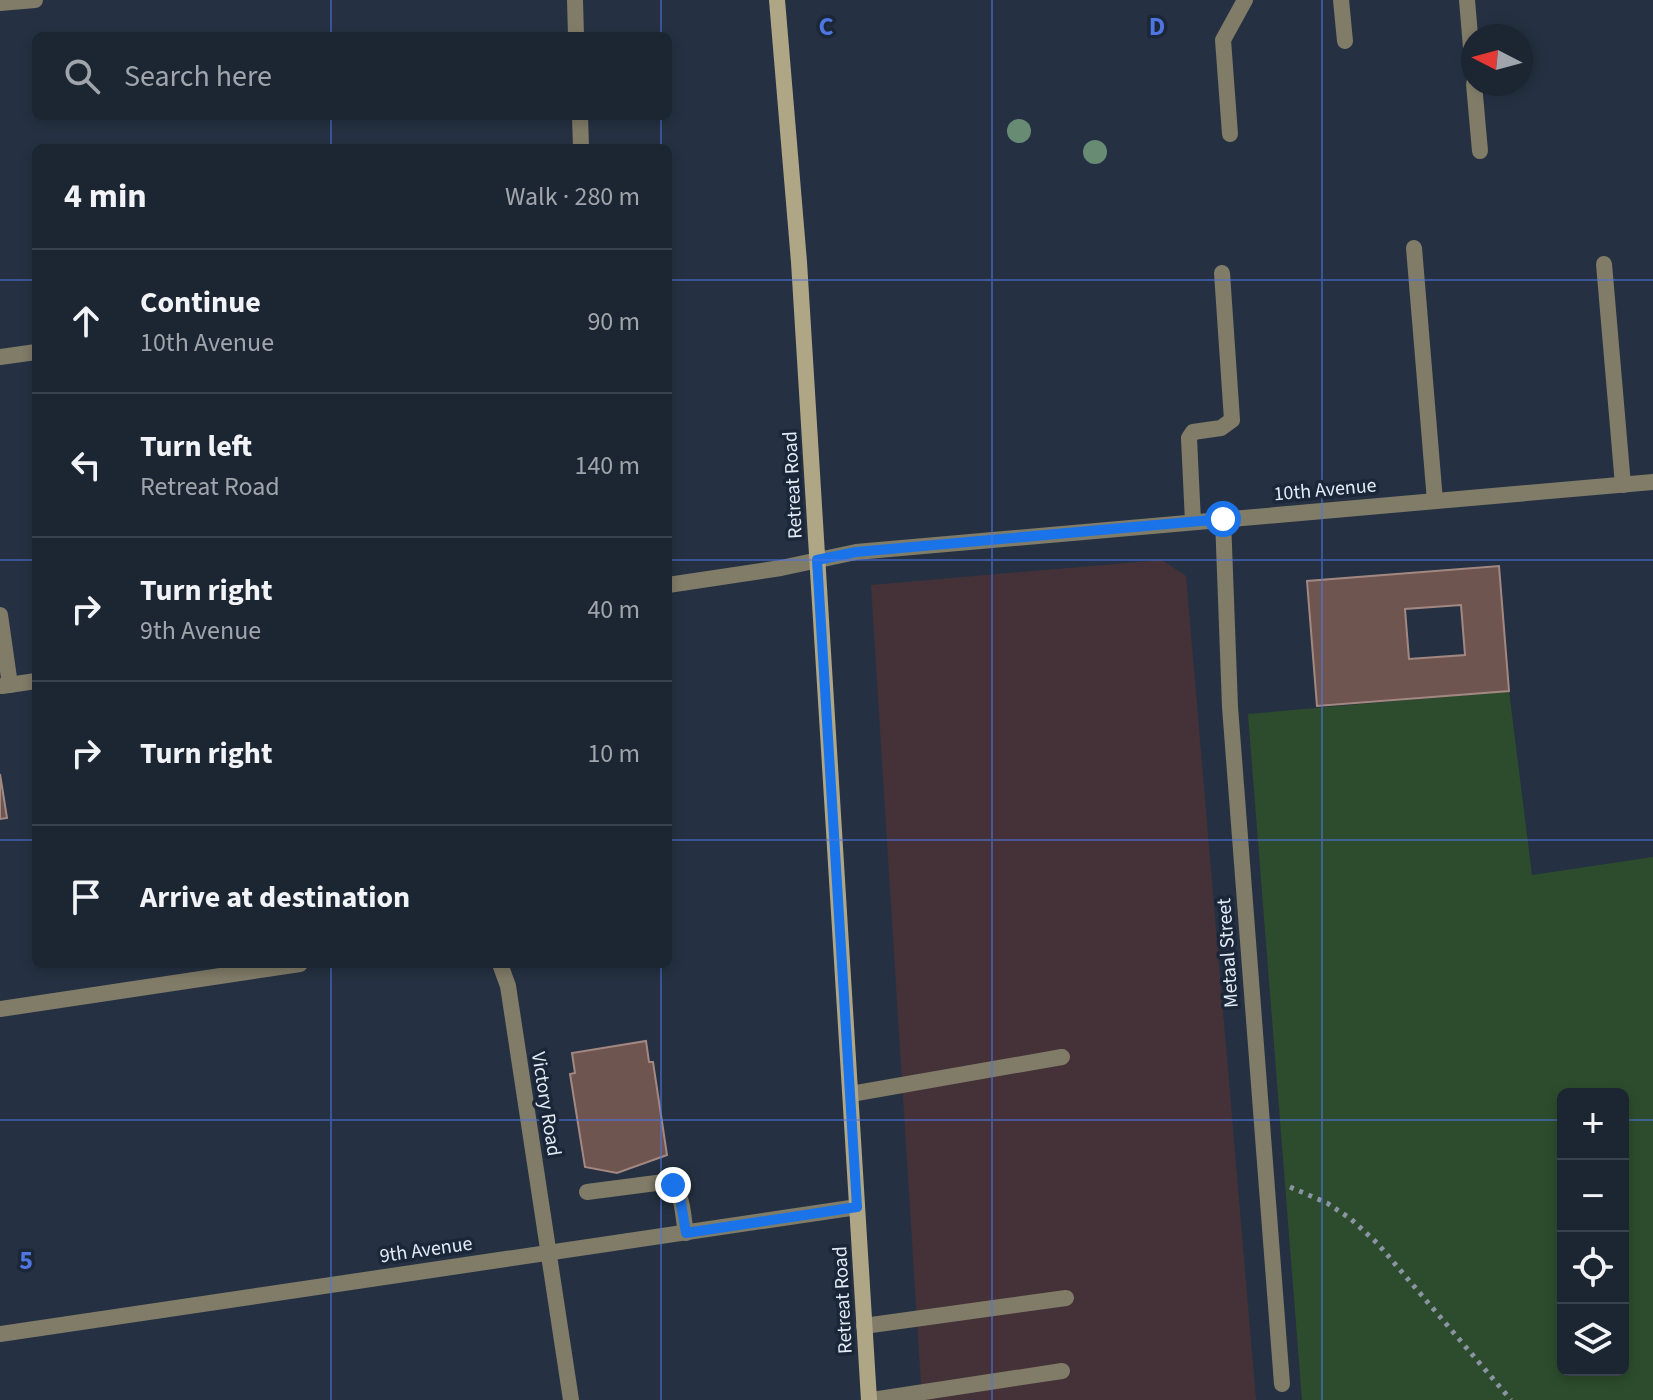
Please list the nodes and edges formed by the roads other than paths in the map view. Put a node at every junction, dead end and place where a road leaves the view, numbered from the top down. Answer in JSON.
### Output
{"nodes":[{"id":1,"x":35,"y":0,"type":"edge"},
{"id":2,"x":575,"y":0,"type":"edge"},
{"id":3,"x":777,"y":0,"type":"edge"},
{"id":4,"x":1245,"y":0,"type":"edge"},
{"id":5,"x":1341,"y":0,"type":"edge"},
{"id":6,"x":1467,"y":0,"type":"edge"},
{"id":7,"x":0,"y":3,"type":"edge"},
{"id":8,"x":1469,"y":24,"type":"edge"},
{"id":9,"x":576,"y":32,"type":"edge"},
{"id":10,"x":1345,"y":41,"type":"dead end"},
{"id":11,"x":1475,"y":96,"type":"edge"},
{"id":12,"x":580,"y":120,"type":"edge"},
{"id":13,"x":1230,"y":134,"type":"dead end"},
{"id":14,"x":581,"y":144,"type":"edge"},
{"id":15,"x":1480,"y":151,"type":"dead end"},
{"id":16,"x":1414,"y":248,"type":"dead end"},
{"id":17,"x":1604,"y":264,"type":"dead end"},
{"id":18,"x":1222,"y":273,"type":"dead end"},
{"id":19,"x":32,"y":353,"type":"edge"},
{"id":20,"x":0,"y":357,"type":"edge"},
{"id":21,"x":1653,"y":482,"type":"edge"},
{"id":22,"x":1623,"y":485,"type":"junction"},
{"id":23,"x":1435,"y":501,"type":"junction"},
{"id":24,"x":1223,"y":519,"type":"junction"},
{"id":25,"x":1193,"y":522,"type":"junction"},
{"id":26,"x":817,"y":560,"type":"junction"},
{"id":27,"x":672,"y":584,"type":"edge"},
{"id":28,"x":0,"y":615,"type":"edge"},
{"id":29,"x":32,"y":682,"type":"edge"},
{"id":30,"x":5,"y":686,"type":"edge"},
{"id":31,"x":273,"y":968,"type":"edge"},
{"id":32,"x":501,"y":968,"type":"edge"},
{"id":33,"x":0,"y":1009,"type":"edge"},
{"id":34,"x":1062,"y":1057,"type":"dead end"},
{"id":35,"x":851,"y":1094,"type":"junction"},
{"id":36,"x":587,"y":1192,"type":"dead end"},
{"id":37,"x":857,"y":1207,"type":"junction"},
{"id":38,"x":686,"y":1233,"type":"junction"},
{"id":39,"x":548,"y":1252,"type":"junction"},
{"id":40,"x":1066,"y":1298,"type":"dead end"},
{"id":41,"x":864,"y":1326,"type":"junction"},
{"id":42,"x":0,"y":1334,"type":"edge"},
{"id":43,"x":1062,"y":1371,"type":"dead end"},
{"id":44,"x":1282,"y":1384,"type":"dead end"},
{"id":45,"x":571,"y":1400,"type":"edge"},
{"id":46,"x":870,"y":1400,"type":"edge"}],
"edges":[{"from":1,"to":7,"type":"street"},
{"from":2,"to":9,"type":"street"},
{"from":3,"to":26,"type":"main road","name":"Retreat Road"},
{"from":4,"to":13,"type":"street"},
{"from":5,"to":10,"type":"street"},
{"from":6,"to":8,"type":"street"},
{"from":11,"to":15,"type":"street"},
{"from":12,"to":14,"type":"street"},
{"from":16,"to":23,"type":"street"},
{"from":17,"to":22,"type":"street"},
{"from":18,"to":25,"type":"street"},
{"from":19,"to":20,"type":"street"},
{"from":21,"to":22,"type":"street","name":"10th Avenue"},
{"from":22,"to":23,"type":"street","name":"10th Avenue"},
{"from":23,"to":24,"type":"street","name":"10th Avenue"},
{"from":24,"to":25,"type":"street","name":"10th Avenue"},
{"from":24,"to":44,"type":"street","name":"Metaal Street"},
{"from":25,"to":26,"type":"street","name":"10th Avenue"},
{"from":26,"to":27,"type":"street","name":"10th Avenue"},
{"from":26,"to":35,"type":"main road","name":"Retreat Road"},
{"from":28,"to":30,"type":"street"},
{"from":29,"to":30,"type":"street"},
{"from":31,"to":33,"type":"street"},
{"from":32,"to":39,"type":"street","name":"Victory Road"},
{"from":34,"to":35,"type":"street"},
{"from":35,"to":37,"type":"main road","name":"Retreat Road"},
{"from":36,"to":38,"type":"street"},
{"from":37,"to":38,"type":"street","name":"9th Avenue"},
{"from":37,"to":41,"type":"main road","name":"Retreat Road"},
{"from":38,"to":39,"type":"street","name":"9th Avenue"},
{"from":39,"to":42,"type":"street","name":"9th Avenue"},
{"from":39,"to":45,"type":"street","name":"Victory Road"},
{"from":40,"to":41,"type":"street"},
{"from":41,"to":46,"type":"main road","name":"Retreat Road"},
{"from":43,"to":46,"type":"street"}]}
